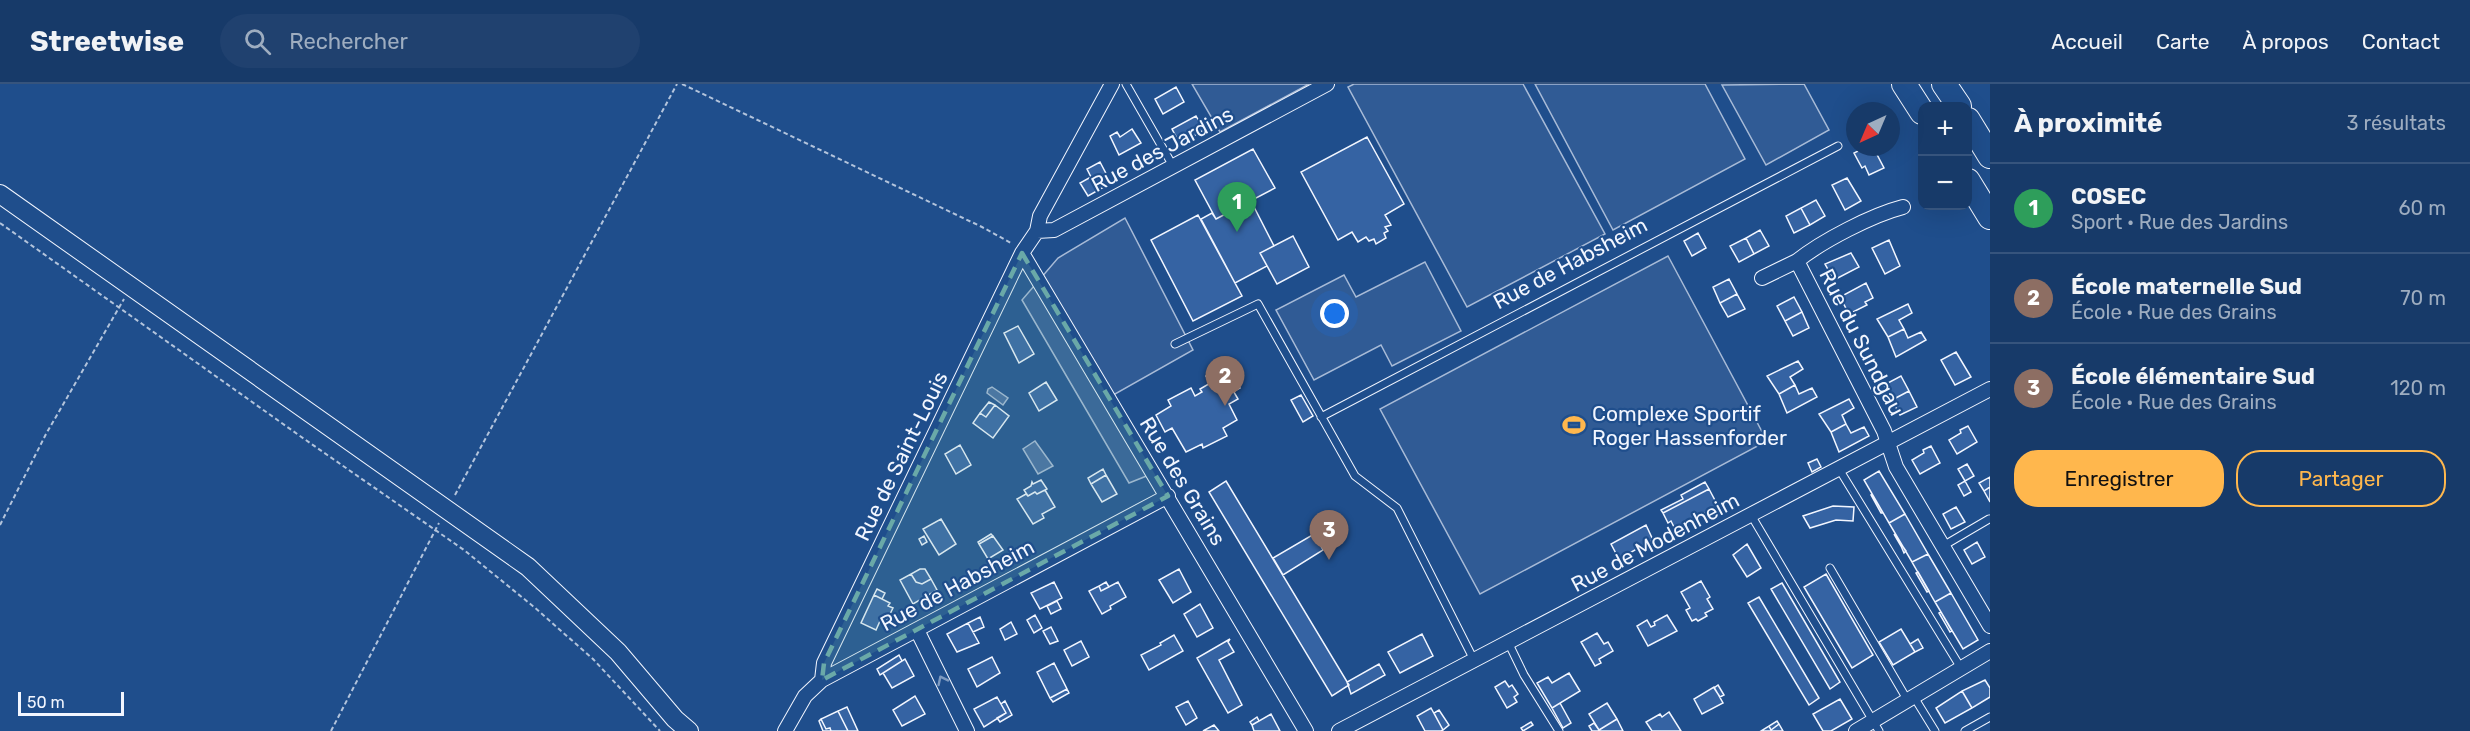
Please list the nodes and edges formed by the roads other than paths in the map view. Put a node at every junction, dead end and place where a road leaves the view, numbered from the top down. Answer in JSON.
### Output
{"nodes":[{"id":1,"x":1112,"y":84,"type":"edge"},
{"id":2,"x":1126,"y":84,"type":"edge"},
{"id":3,"x":1327,"y":84,"type":"edge"},
{"id":4,"x":1904,"y":84,"type":"edge"},
{"id":5,"x":1944,"y":84,"type":"edge"},
{"id":6,"x":1956,"y":102,"type":"edge"},
{"id":7,"x":1918,"y":105,"type":"edge"},
{"id":8,"x":1972,"y":127,"type":"edge"},
{"id":9,"x":1838,"y":146,"type":"dead end"},
{"id":10,"x":1990,"y":156,"type":"edge"},
{"id":11,"x":1173,"y":166,"type":"junction"},
{"id":12,"x":1972,"y":188,"type":"edge"},
{"id":13,"x":0,"y":194,"type":"edge"},
{"id":14,"x":1903,"y":207,"type":"dead end"},
{"id":15,"x":1990,"y":217,"type":"edge"},
{"id":16,"x":1037,"y":231,"type":"junction"},
{"id":17,"x":1022,"y":253,"type":"junction"},
{"id":18,"x":1797,"y":261,"type":"junction"},
{"id":19,"x":1762,"y":278,"type":"dead end"},
{"id":20,"x":1175,"y":344,"type":"dead end"},
{"id":21,"x":1990,"y":389,"type":"edge"},
{"id":22,"x":1322,"y":417,"type":"junction"},
{"id":23,"x":1889,"y":442,"type":"junction"},
{"id":24,"x":1839,"y":469,"type":"junction"},
{"id":25,"x":1168,"y":496,"type":"junction"},
{"id":26,"x":1751,"y":515,"type":"junction"},
{"id":27,"x":1989,"y":519,"type":"edge"},
{"id":28,"x":1943,"y":546,"type":"junction"},
{"id":29,"x":1830,"y":568,"type":"dead end"},
{"id":30,"x":1990,"y":626,"type":"edge"},
{"id":31,"x":917,"y":630,"type":"junction"},
{"id":32,"x":1508,"y":642,"type":"junction"},
{"id":33,"x":1990,"y":651,"type":"edge"},
{"id":34,"x":1474,"y":660,"type":"junction"},
{"id":35,"x":1960,"y":668,"type":"junction"},
{"id":36,"x":822,"y":680,"type":"junction"},
{"id":37,"x":1911,"y":699,"type":"junction"},
{"id":38,"x":1990,"y":717,"type":"edge"},
{"id":39,"x":1876,"y":726,"type":"edge"},
{"id":40,"x":682,"y":727,"type":"edge"},
{"id":41,"x":785,"y":731,"type":"edge"},
{"id":42,"x":967,"y":731,"type":"edge"},
{"id":43,"x":1306,"y":731,"type":"edge"},
{"id":44,"x":1338,"y":731,"type":"edge"},
{"id":45,"x":1559,"y":731,"type":"edge"},
{"id":46,"x":1856,"y":731,"type":"edge"},
{"id":47,"x":1935,"y":731,"type":"edge"},
{"id":48,"x":1965,"y":731,"type":"edge"}],
"edges":[{"from":1,"to":16,"type":"street"},
{"from":2,"to":11,"type":"lane"},
{"from":3,"to":11,"type":"street","name":"Rue des Jardins"},
{"from":4,"to":7,"type":"highway"},
{"from":5,"to":6,"type":"highway"},
{"from":8,"to":10,"type":"highway"},
{"from":9,"to":22,"type":"lane","name":"Rue de Habsheim"},
{"from":11,"to":16,"type":"street","name":"Rue des Jardins"},
{"from":12,"to":15,"type":"highway"},
{"from":13,"to":40,"type":"main road"},
{"from":14,"to":18,"type":"street","name":"Rue du Sundgau"},
{"from":16,"to":17,"type":"street"},
{"from":17,"to":25,"type":"street","name":"Rue des Grains"},
{"from":17,"to":36,"type":"street","name":"Rue de Saint-Louis"},
{"from":18,"to":19,"type":"street","name":"Rue du Sundgau"},
{"from":18,"to":23,"type":"street","name":"Rue du Sundgau"},
{"from":20,"to":22,"type":"lane"},
{"from":21,"to":23,"type":"street","name":"Rue de Modenheim"},
{"from":22,"to":34,"type":"lane"},
{"from":23,"to":24,"type":"street","name":"Rue de Modenheim"},
{"from":23,"to":28,"type":"street","name":"Rue du Sundgau"},
{"from":24,"to":26,"type":"street","name":"Rue de Modenheim"},
{"from":24,"to":35,"type":"lane"},
{"from":25,"to":31,"type":"street","name":"Rue de Habsheim"},
{"from":25,"to":43,"type":"street","name":"Rue des Grains"},
{"from":26,"to":32,"type":"street","name":"Rue de Modenheim"},
{"from":26,"to":39,"type":"lane"},
{"from":27,"to":28,"type":"lane"},
{"from":28,"to":30,"type":"street","name":"Rue du Sundgau"},
{"from":29,"to":37,"type":"lane"},
{"from":31,"to":36,"type":"street","name":"Rue de Habsheim"},
{"from":42,"to":31,"type":"street","one_way":true},
{"from":32,"to":34,"type":"street","name":"Rue de Modenheim"},
{"from":32,"to":45,"type":"lane"},
{"from":33,"to":35,"type":"street"},
{"from":34,"to":44,"type":"street","name":"Rue de Modenheim"},
{"from":35,"to":37,"type":"street"},
{"from":36,"to":41,"type":"street","name":"Rue de Habsheim"},
{"from":37,"to":39,"type":"street"},
{"from":37,"to":47,"type":"lane"},
{"from":38,"to":48,"type":"lane"},
{"from":39,"to":46,"type":"street"}]}
